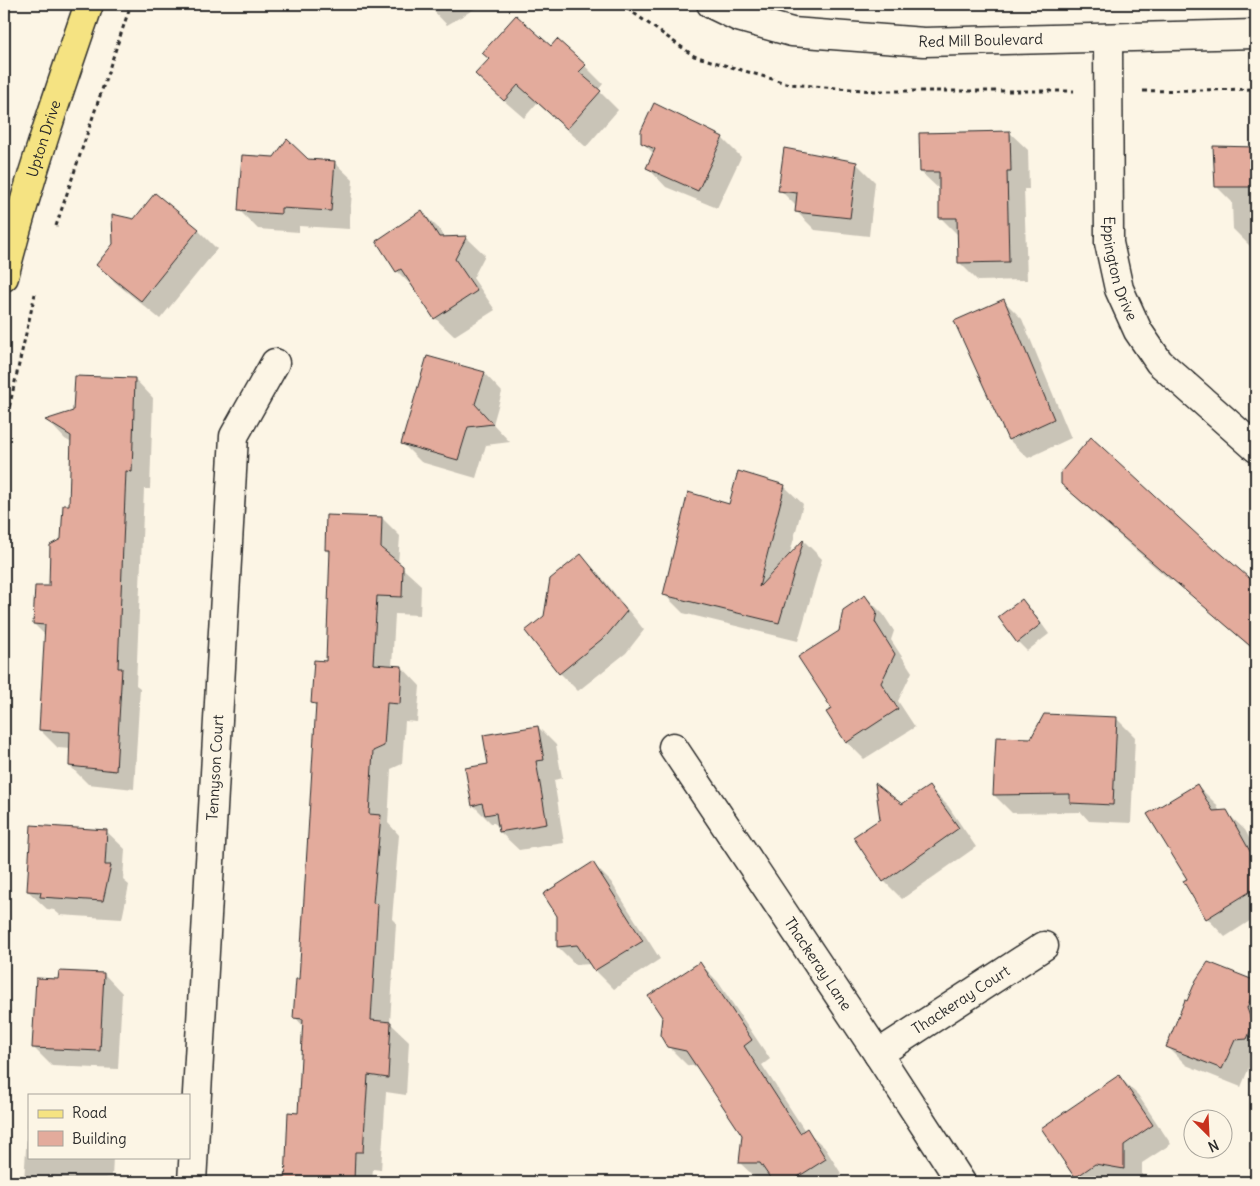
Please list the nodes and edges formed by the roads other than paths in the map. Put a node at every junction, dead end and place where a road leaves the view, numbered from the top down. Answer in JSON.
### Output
{"nodes":[{"id":1,"x":89,"y":4,"type":"edge"},
{"id":2,"x":711,"y":4,"type":"edge"},
{"id":3,"x":1256,"y":34,"type":"edge"},
{"id":4,"x":1108,"y":38,"type":"junction"},
{"id":5,"x":4,"y":277,"type":"edge"},
{"id":6,"x":275,"y":363,"type":"dead end"},
{"id":7,"x":1256,"y":448,"type":"edge"},
{"id":8,"x":673,"y":747,"type":"dead end"},
{"id":9,"x":1044,"y":946,"type":"dead end"},
{"id":10,"x":878,"y":1054,"type":"junction"},
{"id":11,"x":192,"y":1182,"type":"edge"},
{"id":12,"x":961,"y":1182,"type":"edge"}],
"edges":[{"from":1,"to":5,"type":"main road","name":"Upton Drive"},
{"from":2,"to":4,"type":"street","name":"Red Mill Boulevard"},
{"from":3,"to":4,"type":"street","name":"Red Mill Boulevard"},
{"from":4,"to":7,"type":"street","name":"Eppington Drive"},
{"from":6,"to":11,"type":"street","name":"Tennyson Court"},
{"from":8,"to":10,"type":"street","name":"Thackeray Lane"},
{"from":9,"to":10,"type":"street","name":"Thackeray Court"},
{"from":10,"to":12,"type":"street","name":"Thackeray Lane"}]}
